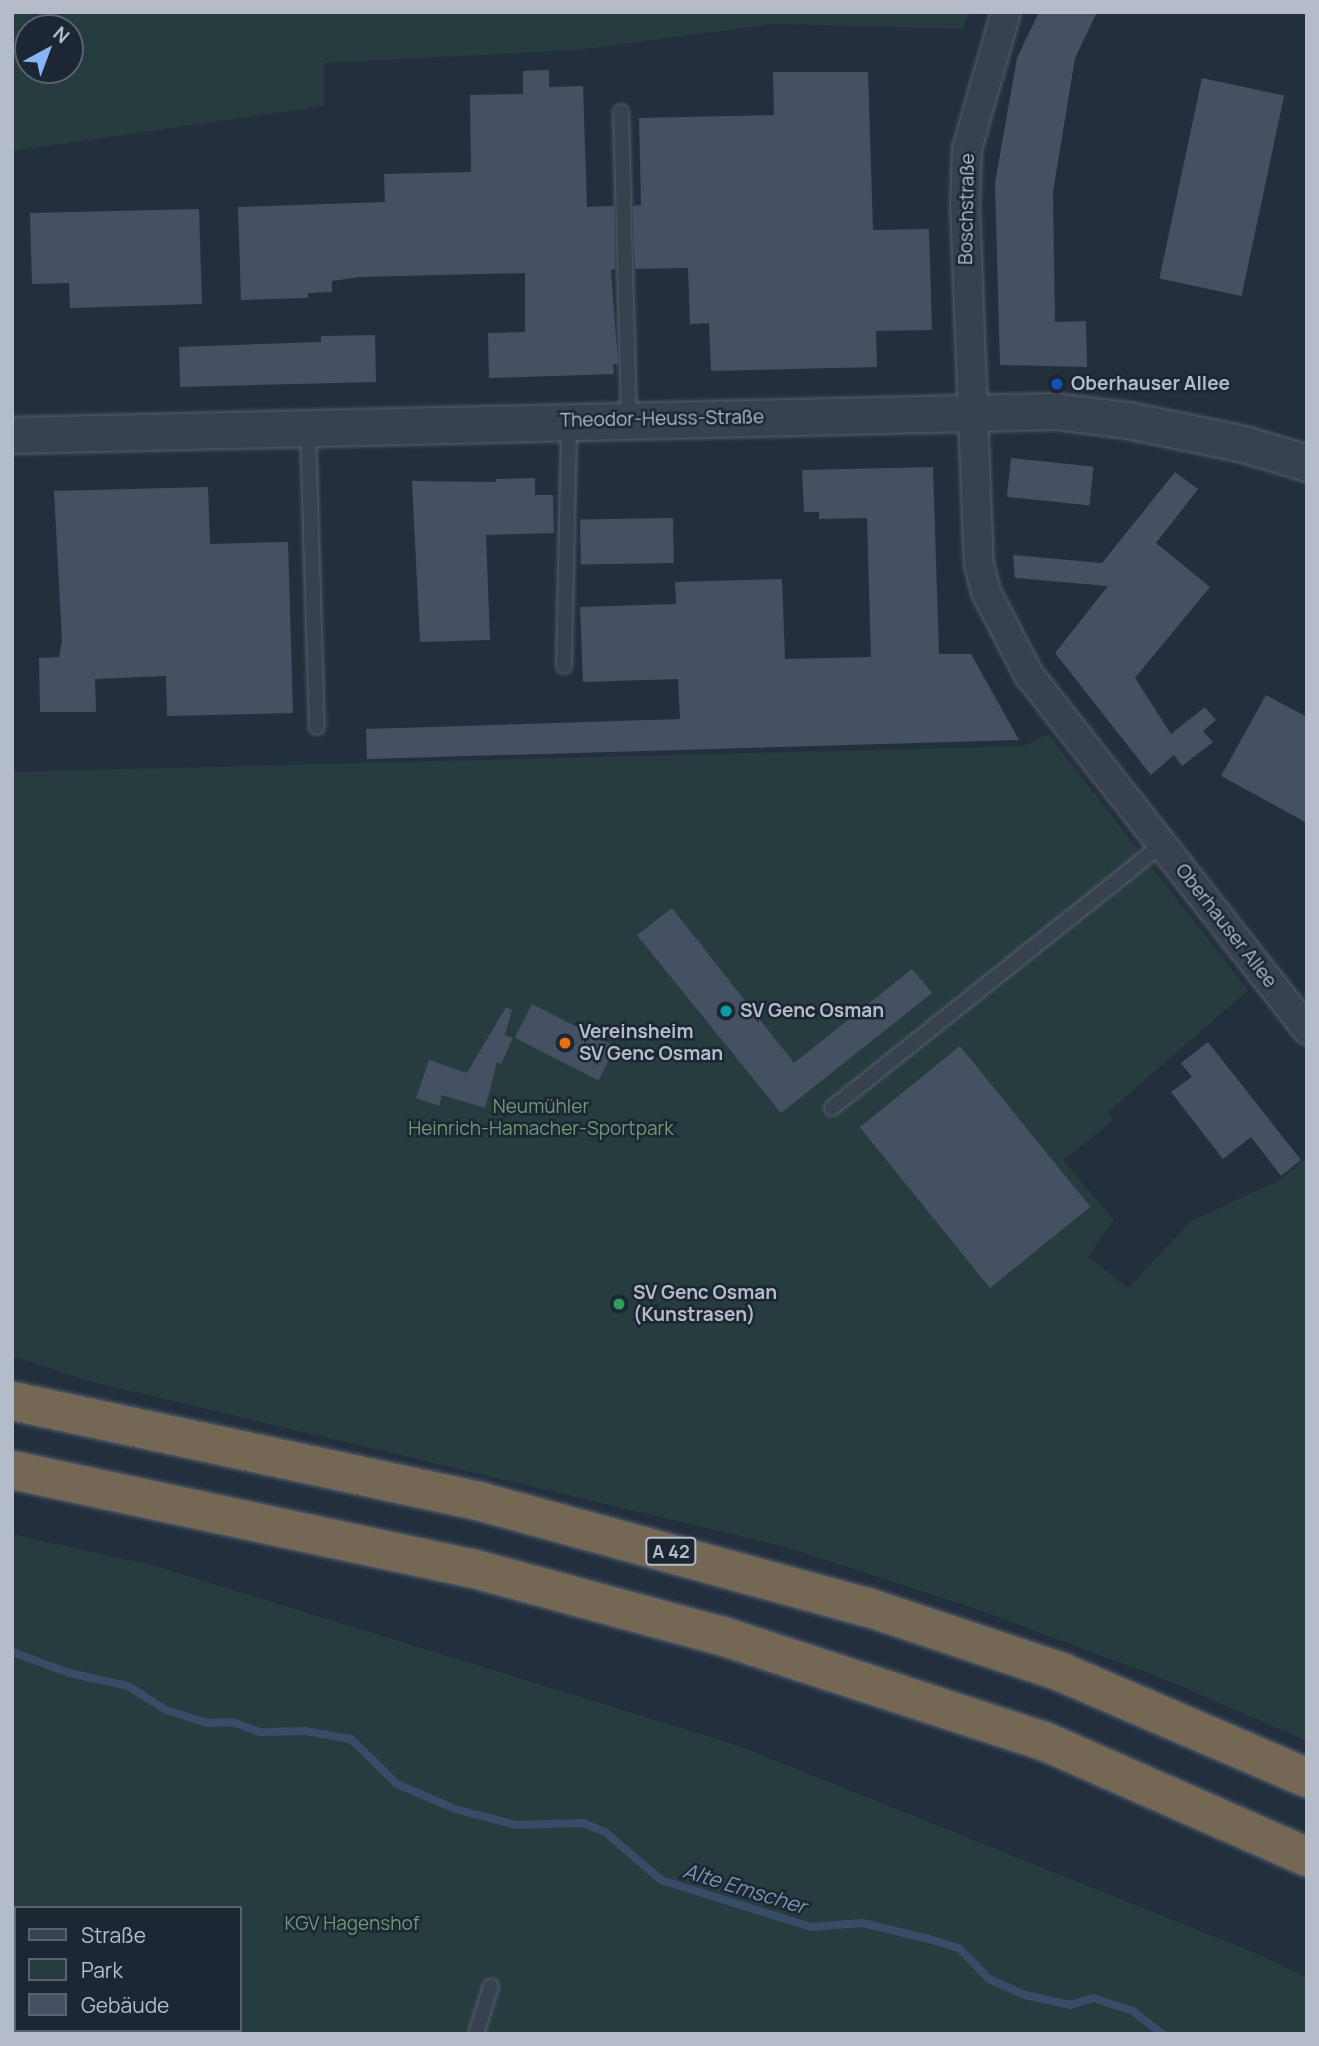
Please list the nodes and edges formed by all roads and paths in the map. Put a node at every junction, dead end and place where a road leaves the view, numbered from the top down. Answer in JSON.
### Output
{"nodes":[{"id":1,"x":1006,"y":12,"type":"edge"},
{"id":2,"x":621,"y":112,"type":"dead end"},
{"id":3,"x":971,"y":412,"type":"junction"},
{"id":4,"x":629,"y":420,"type":"junction"},
{"id":5,"x":569,"y":421,"type":"junction"},
{"id":6,"x":308,"y":428,"type":"junction"},
{"id":7,"x":12,"y":435,"type":"edge"},
{"id":8,"x":1307,"y":463,"type":"edge"},
{"id":9,"x":564,"y":666,"type":"dead end"},
{"id":10,"x":317,"y":727,"type":"dead end"},
{"id":11,"x":1163,"y":844,"type":"junction"},
{"id":12,"x":1307,"y":1030,"type":"edge"},
{"id":13,"x":832,"y":1108,"type":"dead end"},
{"id":14,"x":12,"y":1401,"type":"edge"},
{"id":15,"x":12,"y":1470,"type":"edge"},
{"id":16,"x":1307,"y":1778,"type":"edge"},
{"id":17,"x":1307,"y":1857,"type":"edge"},
{"id":18,"x":491,"y":1986,"type":"dead end"},
{"id":19,"x":476,"y":2034,"type":"edge"}],
"edges":[{"from":1,"to":3,"type":"street","name":"Boschstraße"},
{"from":2,"to":4,"type":"lane"},
{"from":3,"to":4,"type":"street","name":"Theodor-Heuss-Straße"},
{"from":3,"to":8,"type":"street","name":"Theodor-Heuss-Straße"},
{"from":3,"to":11,"type":"street","name":"Oberhauser Allee"},
{"from":4,"to":5,"type":"street","name":"Theodor-Heuss-Straße"},
{"from":5,"to":6,"type":"street","name":"Theodor-Heuss-Straße"},
{"from":5,"to":9,"type":"lane"},
{"from":6,"to":7,"type":"street","name":"Theodor-Heuss-Straße"},
{"from":6,"to":10,"type":"lane"},
{"from":11,"to":12,"type":"street","name":"Oberhauser Allee"},
{"from":11,"to":13,"type":"lane"},
{"from":14,"to":16,"type":"highway","number":"A 42"},
{"from":15,"to":17,"type":"highway"},
{"from":18,"to":19,"type":"lane"}]}
